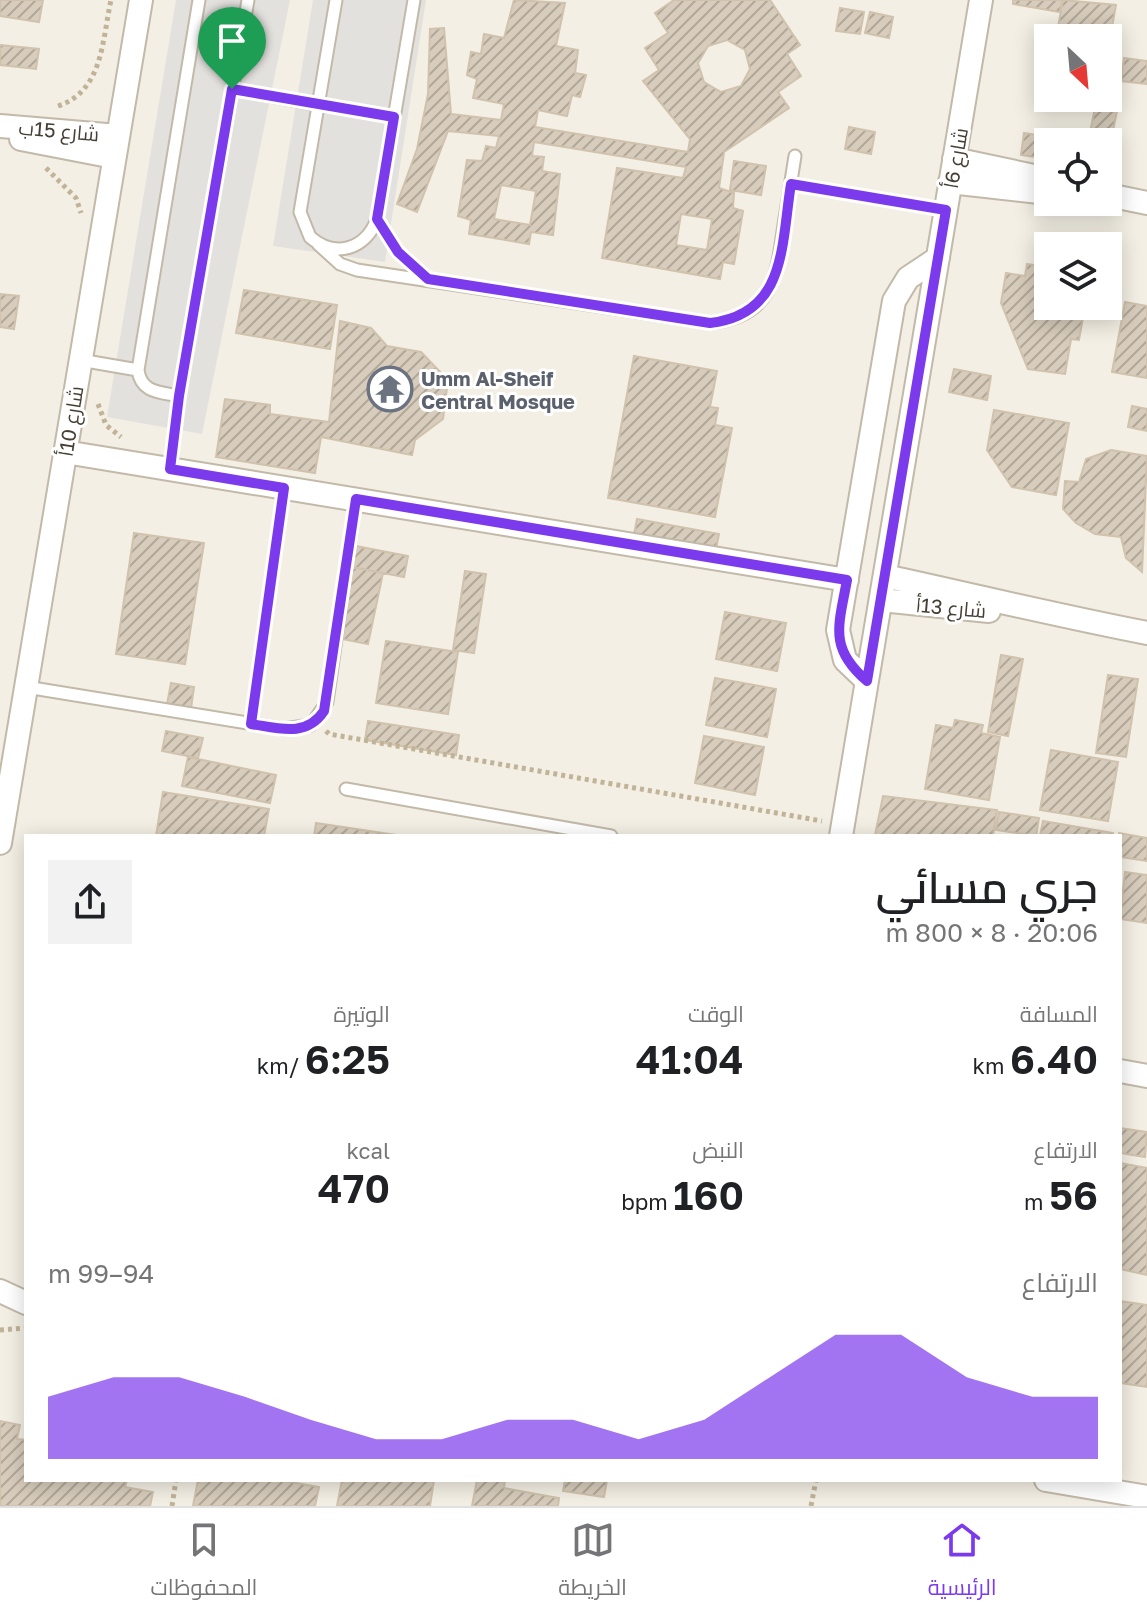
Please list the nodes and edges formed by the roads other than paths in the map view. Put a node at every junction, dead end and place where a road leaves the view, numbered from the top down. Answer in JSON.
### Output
{"nodes":[{"id":1,"x":141,"y":0,"type":"edge"},
{"id":2,"x":199,"y":0,"type":"edge"},
{"id":3,"x":248,"y":0,"type":"edge"},
{"id":4,"x":336,"y":0,"type":"edge"},
{"id":5,"x":414,"y":0,"type":"edge"},
{"id":6,"x":981,"y":0,"type":"edge"},
{"id":7,"x":232,"y":89,"type":"junction"},
{"id":8,"x":318,"y":105,"type":"junction"},
{"id":9,"x":0,"y":126,"type":"edge"},
{"id":10,"x":0,"y":134,"type":"edge"},
{"id":11,"x":116,"y":146,"type":"junction"},
{"id":12,"x":795,"y":156,"type":"dead end"},
{"id":13,"x":952,"y":170,"type":"junction"},
{"id":14,"x":1034,"y":178,"type":"edge"},
{"id":15,"x":791,"y":184,"type":"junction"},
{"id":16,"x":1034,"y":190,"type":"edge"},
{"id":17,"x":1122,"y":198,"type":"edge"},
{"id":18,"x":1147,"y":203,"type":"edge"},
{"id":19,"x":946,"y":210,"type":"junction"},
{"id":20,"x":377,"y":219,"type":"junction"},
{"id":21,"x":318,"y":244,"type":"junction"},
{"id":22,"x":938,"y":258,"type":"junction"},
{"id":23,"x":428,"y":279,"type":"junction"},
{"id":24,"x":80,"y":360,"type":"junction"},
{"id":25,"x":138,"y":370,"type":"junction"},
{"id":26,"x":179,"y":396,"type":"junction"},
{"id":27,"x":65,"y":452,"type":"junction"},
{"id":28,"x":170,"y":469,"type":"junction"},
{"id":29,"x":284,"y":488,"type":"junction"},
{"id":30,"x":356,"y":499,"type":"junction"},
{"id":31,"x":885,"y":576,"type":"junction"},
{"id":32,"x":847,"y":580,"type":"junction"},
{"id":33,"x":881,"y":600,"type":"junction"},
{"id":34,"x":1022,"y":609,"type":"junction"},
{"id":35,"x":1147,"y":633,"type":"edge"},
{"id":36,"x":867,"y":681,"type":"junction"},
{"id":37,"x":26,"y":687,"type":"junction"},
{"id":38,"x":251,"y":724,"type":"junction"},
{"id":39,"x":346,"y":789,"type":"dead end"},
{"id":40,"x":2,"y":820,"type":"edge"},
{"id":41,"x":842,"y":830,"type":"edge"},
{"id":42,"x":600,"y":834,"type":"edge"},
{"id":43,"x":0,"y":843,"type":"edge"},
{"id":44,"x":1122,"y":1071,"type":"edge"},
{"id":45,"x":1147,"y":1076,"type":"edge"},
{"id":46,"x":0,"y":1291,"type":"edge"},
{"id":47,"x":24,"y":1302,"type":"edge"},
{"id":48,"x":0,"y":1309,"type":"edge"},
{"id":49,"x":24,"y":1309,"type":"edge"},
{"id":50,"x":1058,"y":1482,"type":"edge"},
{"id":51,"x":1147,"y":1497,"type":"edge"}],
"edges":[{"from":1,"to":11,"type":"street","name":"شارع 10أ"},
{"from":2,"to":25,"type":"lane"},
{"from":3,"to":7,"type":"lane"},
{"from":4,"to":8,"type":"lane"},
{"from":5,"to":20,"type":"lane"},
{"from":6,"to":13,"type":"street","name":"شارع 6أ"},
{"from":7,"to":8,"type":"lane"},
{"from":7,"to":26,"type":"lane"},
{"from":8,"to":21,"type":"lane"},
{"from":9,"to":11,"type":"street","name":"شارع 15ب"},
{"from":10,"to":11,"type":"street","name":"شارع 15ب"},
{"from":11,"to":24,"type":"street","name":"شارع 10أ"},
{"from":12,"to":15,"type":"lane"},
{"from":13,"to":14,"type":"street"},
{"from":13,"to":16,"type":"street"},
{"from":13,"to":19,"type":"street","name":"شارع 6أ"},
{"from":15,"to":19,"type":"lane"},
{"from":15,"to":23,"type":"lane"},
{"from":17,"to":18,"type":"street"},
{"from":19,"to":22,"type":"street","name":"شارع 6أ"},
{"from":20,"to":21,"type":"lane"},
{"from":20,"to":23,"type":"lane"},
{"from":21,"to":23,"type":"lane"},
{"from":22,"to":31,"type":"street","name":"شارع 6أ"},
{"from":22,"to":32,"type":"street"},
{"from":24,"to":25,"type":"lane"},
{"from":24,"to":27,"type":"street","name":"شارع 10أ"},
{"from":25,"to":26,"type":"lane"},
{"from":26,"to":28,"type":"lane"},
{"from":27,"to":28,"type":"street"},
{"from":27,"to":37,"type":"street","name":"شارع 10أ"},
{"from":28,"to":29,"type":"street"},
{"from":29,"to":30,"type":"street"},
{"from":29,"to":38,"type":"lane"},
{"from":30,"to":32,"type":"street"},
{"from":30,"to":38,"type":"lane"},
{"from":31,"to":33,"type":"street","name":"شارع 6أ"},
{"from":31,"to":34,"type":"street","name":"شارع 13أ"},
{"from":32,"to":36,"type":"street"},
{"from":33,"to":34,"type":"street","name":"شارع 13أ"},
{"from":33,"to":36,"type":"street","name":"شارع 6أ"},
{"from":34,"to":35,"type":"street","name":"شارع 13أ"},
{"from":36,"to":41,"type":"street","name":"شارع 6أ"},
{"from":37,"to":38,"type":"lane"},
{"from":37,"to":40,"type":"street","name":"شارع 10أ"},
{"from":39,"to":42,"type":"lane"},
{"from":40,"to":43,"type":"street","name":"شارع 10أ"},
{"from":44,"to":45,"type":"street"},
{"from":46,"to":47,"type":"street"},
{"from":48,"to":49,"type":"street"},
{"from":50,"to":51,"type":"street"}]}
